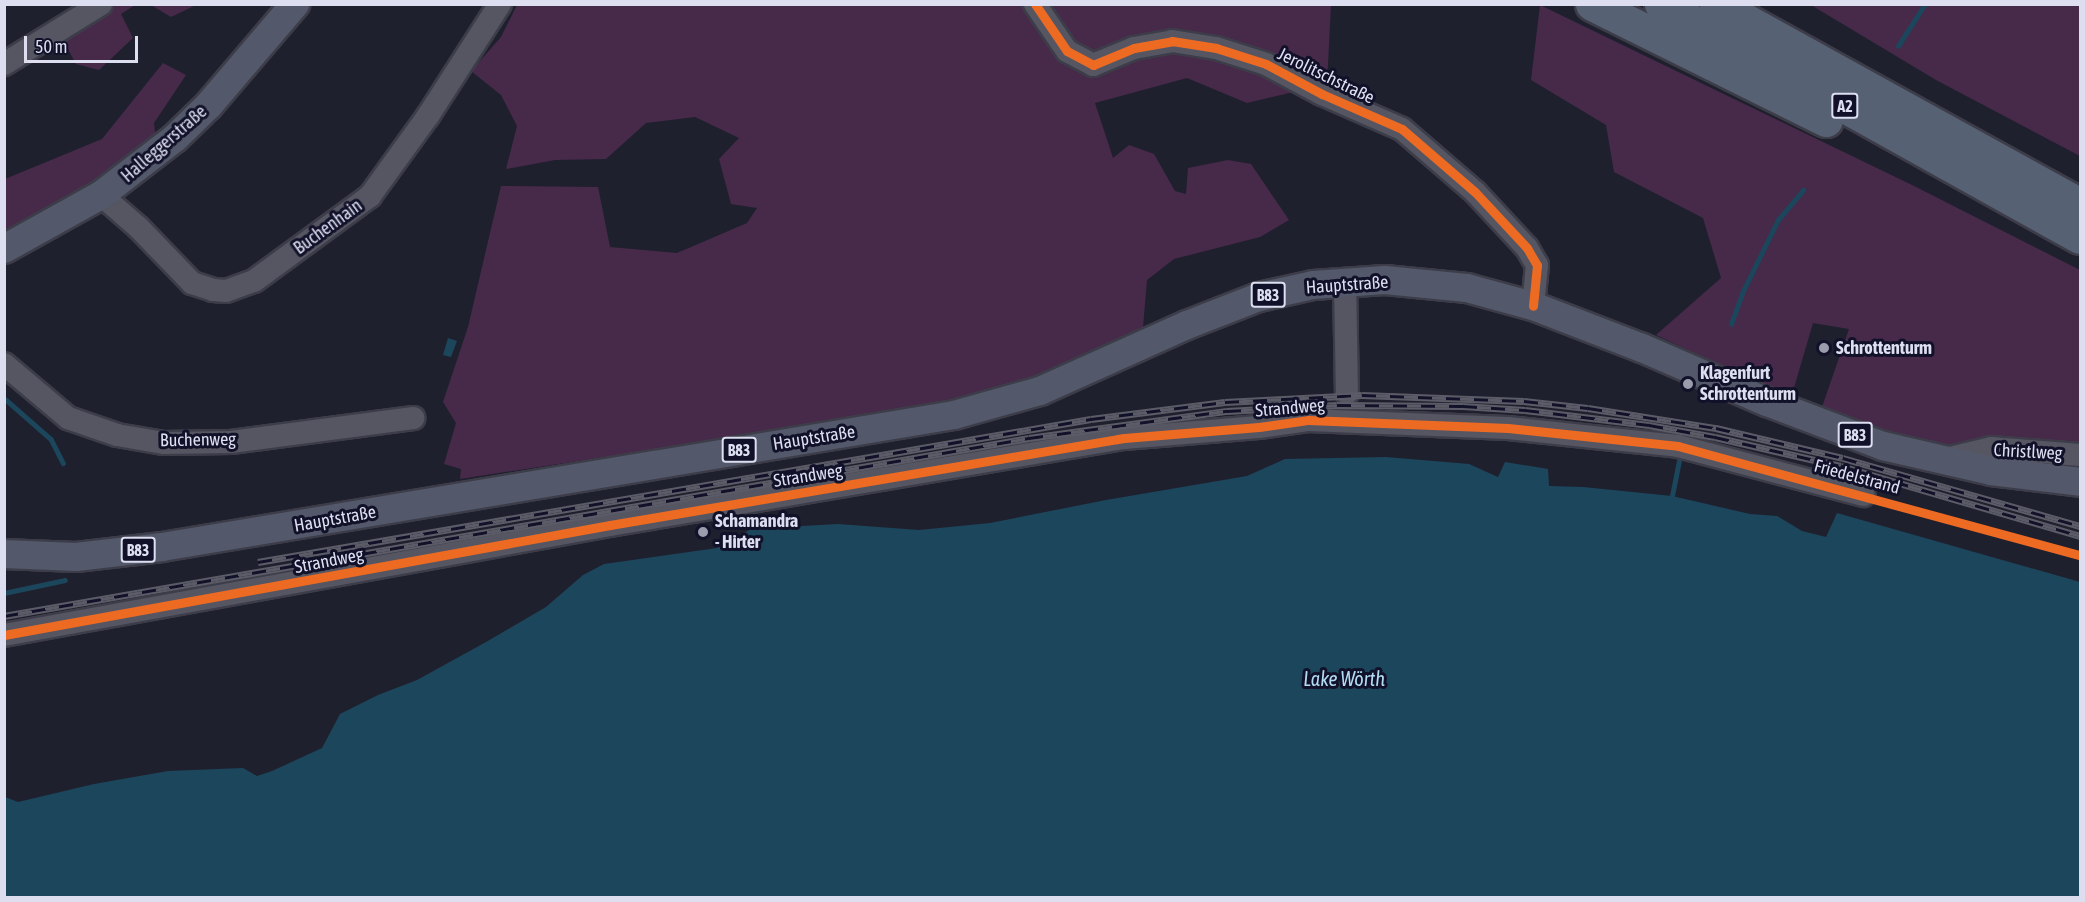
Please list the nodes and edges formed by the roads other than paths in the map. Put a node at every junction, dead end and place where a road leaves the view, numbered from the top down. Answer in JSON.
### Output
{"nodes":[{"id":1,"x":101,"y":4,"type":"edge"},
{"id":2,"x":295,"y":4,"type":"edge"},
{"id":3,"x":500,"y":4,"type":"edge"},
{"id":4,"x":1035,"y":4,"type":"edge"},
{"id":5,"x":1592,"y":4,"type":"edge"},
{"id":6,"x":1716,"y":4,"type":"edge"},
{"id":7,"x":1764,"y":4,"type":"edge"},
{"id":8,"x":1672,"y":10,"type":"edge"},
{"id":9,"x":4,"y":64,"type":"edge"},
{"id":10,"x":1951,"y":133,"type":"junction"},
{"id":11,"x":101,"y":195,"type":"junction"},
{"id":12,"x":2007,"y":196,"type":"junction"},
{"id":13,"x":2080,"y":205,"type":"edge"},
{"id":14,"x":2080,"y":237,"type":"edge"},
{"id":15,"x":4,"y":249,"type":"edge"},
{"id":16,"x":1345,"y":282,"type":"junction"},
{"id":17,"x":1533,"y":306,"type":"junction"},
{"id":18,"x":4,"y":364,"type":"edge"},
{"id":19,"x":1347,"y":393,"type":"dead end"},
{"id":20,"x":413,"y":418,"type":"dead end"},
{"id":21,"x":1623,"y":440,"type":"joint"},
{"id":22,"x":2080,"y":455,"type":"edge"},
{"id":23,"x":1940,"y":460,"type":"junction"},
{"id":24,"x":2080,"y":482,"type":"edge"},
{"id":25,"x":1864,"y":495,"type":"dead end"},
{"id":26,"x":4,"y":554,"type":"edge"},
{"id":27,"x":4,"y":635,"type":"edge"}],
"edges":[{"from":1,"to":9,"type":"street"},
{"from":2,"to":11,"type":"main road","name":"Halleggerstraße"},
{"from":3,"to":11,"type":"street","name":"Buchenhain"},
{"from":4,"to":17,"type":"street","name":"Jerolitschstraße"},
{"from":5,"to":12,"type":"highway"},
{"from":6,"to":10,"type":"highway","number":"A2"},
{"from":7,"to":10,"type":"highway"},
{"from":8,"to":12,"type":"highway","number":"A2"},
{"from":10,"to":13,"type":"highway","number":"A2"},
{"from":11,"to":15,"type":"main road","name":"Halleggerstraße"},
{"from":12,"to":14,"type":"highway","number":"A2"},
{"from":16,"to":17,"type":"main road","name":"Hauptstraße","number":"B83"},
{"from":16,"to":19,"type":"street"},
{"from":16,"to":26,"type":"main road","name":"Hauptstraße","number":"B83"},
{"from":17,"to":23,"type":"main road","number":"B83"},
{"from":18,"to":20,"type":"street","name":"Buchenweg"},
{"from":21,"to":25,"type":"street","name":"Friedelstrand"},
{"from":21,"to":27,"type":"street","name":"Strandweg"},
{"from":22,"to":23,"type":"street","name":"Christlweg"},
{"from":23,"to":24,"type":"main road","number":"B83"}]}
